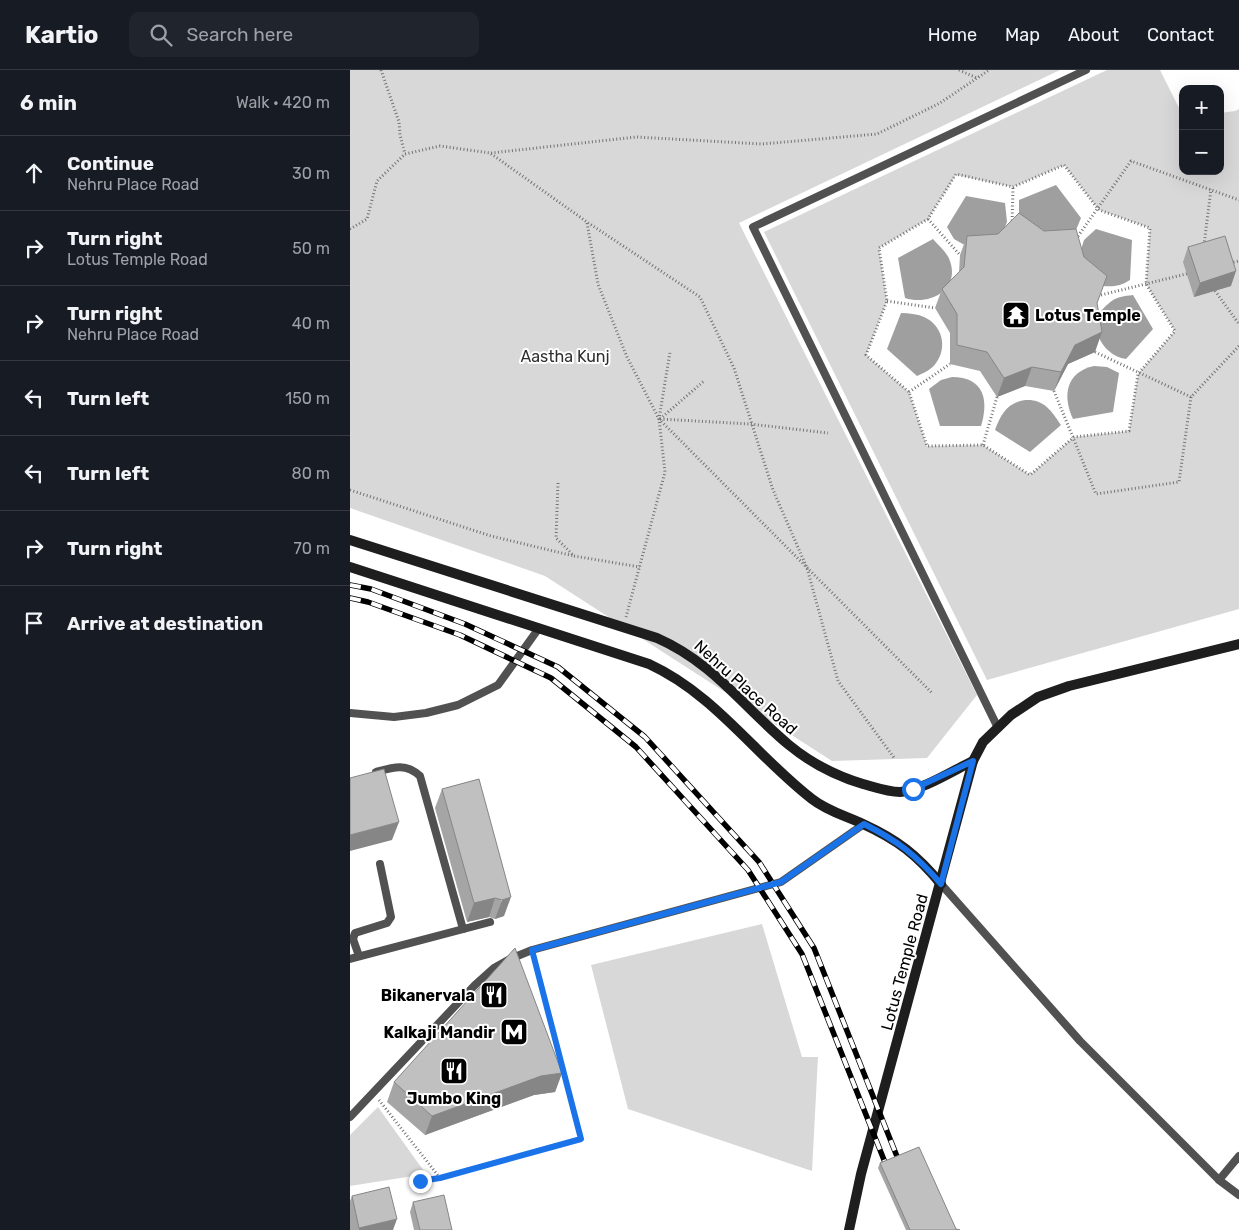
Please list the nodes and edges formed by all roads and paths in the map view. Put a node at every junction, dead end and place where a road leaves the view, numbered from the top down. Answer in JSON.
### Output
{"nodes":[{"id":1,"x":959,"y":70,"type":"edge"},
{"id":2,"x":989,"y":70,"type":"edge"},
{"id":3,"x":1086,"y":70,"type":"edge"},
{"id":4,"x":380,"y":71,"type":"edge"},
{"id":5,"x":977,"y":78,"type":"junction"},
{"id":6,"x":490,"y":153,"type":"junction"},
{"id":7,"x":405,"y":154,"type":"junction"},
{"id":8,"x":1013,"y":187,"type":"junction"},
{"id":9,"x":1211,"y":189,"type":"junction"},
{"id":10,"x":1239,"y":200,"type":"edge"},
{"id":11,"x":1098,"y":210,"type":"junction"},
{"id":12,"x":928,"y":219,"type":"junction"},
{"id":13,"x":587,"y":222,"type":"junction"},
{"id":14,"x":350,"y":229,"type":"edge"},
{"id":15,"x":1012,"y":232,"type":"edge"},
{"id":16,"x":1075,"y":240,"type":"edge"},
{"id":17,"x":1206,"y":253,"type":"edge"},
{"id":18,"x":960,"y":256,"type":"dead end"},
{"id":19,"x":1239,"y":261,"type":"edge"},
{"id":20,"x":1224,"y":265,"type":"edge"},
{"id":21,"x":1199,"y":271,"type":"edge"},
{"id":22,"x":1146,"y":284,"type":"junction"},
{"id":23,"x":1213,"y":287,"type":"edge"},
{"id":24,"x":1100,"y":295,"type":"edge"},
{"id":25,"x":887,"y":301,"type":"junction"},
{"id":26,"x":935,"y":308,"type":"dead end"},
{"id":27,"x":1239,"y":324,"type":"edge"},
{"id":28,"x":1239,"y":346,"type":"edge"},
{"id":29,"x":670,"y":352,"type":"dead end"},
{"id":30,"x":1095,"y":352,"type":"edge"},
{"id":31,"x":950,"y":364,"type":"dead end"},
{"id":32,"x":1138,"y":374,"type":"junction"},
{"id":33,"x":704,"y":381,"type":"dead end"},
{"id":34,"x":1054,"y":391,"type":"dead end"},
{"id":35,"x":909,"y":392,"type":"junction"},
{"id":36,"x":997,"y":397,"type":"dead end"},
{"id":37,"x":1191,"y":397,"type":"junction"},
{"id":38,"x":659,"y":419,"type":"junction"},
{"id":39,"x":750,"y":424,"type":"junction"},
{"id":40,"x":828,"y":433,"type":"dead end"},
{"id":41,"x":1074,"y":437,"type":"junction"},
{"id":42,"x":982,"y":445,"type":"junction"},
{"id":43,"x":558,"y":483,"type":"dead end"},
{"id":44,"x":350,"y":490,"type":"edge"},
{"id":45,"x":350,"y":540,"type":"edge"},
{"id":46,"x":574,"y":556,"type":"junction"},
{"id":47,"x":350,"y":567,"type":"edge"},
{"id":48,"x":640,"y":567,"type":"junction"},
{"id":49,"x":807,"y":568,"type":"junction"},
{"id":50,"x":623,"y":627,"type":"junction"},
{"id":51,"x":539,"y":628,"type":"junction"},
{"id":52,"x":1239,"y":644,"type":"edge"},
{"id":53,"x":932,"y":693,"type":"dead end"},
{"id":54,"x":350,"y":713,"type":"edge"},
{"id":55,"x":998,"y":728,"type":"junction"},
{"id":56,"x":895,"y":759,"type":"dead end"},
{"id":57,"x":973,"y":761,"type":"junction"},
{"id":58,"x":366,"y":774,"type":"edge"},
{"id":59,"x":864,"y":824,"type":"junction"},
{"id":60,"x":380,"y":864,"type":"dead end"},
{"id":61,"x":941,"y":884,"type":"junction"},
{"id":62,"x":490,"y":922,"type":"dead end"},
{"id":63,"x":463,"y":929,"type":"junction"},
{"id":64,"x":532,"y":950,"type":"junction"},
{"id":65,"x":359,"y":956,"type":"junction"},
{"id":66,"x":350,"y":959,"type":"edge"},
{"id":67,"x":372,"y":1091,"type":"junction"},
{"id":68,"x":350,"y":1116,"type":"edge"},
{"id":69,"x":1239,"y":1156,"type":"edge"},
{"id":70,"x":440,"y":1178,"type":"junction"},
{"id":71,"x":1218,"y":1180,"type":"junction"},
{"id":72,"x":420,"y":1181,"type":"dead end"},
{"id":73,"x":1239,"y":1195,"type":"edge"},
{"id":74,"x":849,"y":1230,"type":"edge"}],
"edges":[{"from":1,"to":5,"type":"path"},
{"from":2,"to":5,"type":"path"},
{"from":3,"to":55,"type":"lane"},
{"from":4,"to":7,"type":"path"},
{"from":5,"to":6,"type":"path"},
{"from":6,"to":7,"type":"path"},
{"from":6,"to":13,"type":"path"},
{"from":7,"to":14,"type":"path"},
{"from":8,"to":11,"type":"path"},
{"from":8,"to":12,"type":"path"},
{"from":8,"to":15,"type":"path"},
{"from":9,"to":10,"type":"path"},
{"from":9,"to":11,"type":"path"},
{"from":9,"to":17,"type":"path"},
{"from":11,"to":16,"type":"path"},
{"from":11,"to":22,"type":"path"},
{"from":12,"to":18,"type":"path"},
{"from":12,"to":25,"type":"path"},
{"from":13,"to":38,"type":"path"},
{"from":13,"to":39,"type":"path"},
{"from":19,"to":20,"type":"path"},
{"from":21,"to":22,"type":"path"},
{"from":22,"to":24,"type":"path"},
{"from":22,"to":32,"type":"path"},
{"from":23,"to":27,"type":"path"},
{"from":25,"to":26,"type":"path"},
{"from":25,"to":35,"type":"path"},
{"from":28,"to":37,"type":"path"},
{"from":29,"to":38,"type":"path"},
{"from":30,"to":32,"type":"path"},
{"from":31,"to":35,"type":"path"},
{"from":32,"to":37,"type":"path"},
{"from":32,"to":41,"type":"path"},
{"from":33,"to":38,"type":"path"},
{"from":34,"to":41,"type":"path"},
{"from":35,"to":42,"type":"path"},
{"from":36,"to":42,"type":"path"},
{"from":37,"to":41,"type":"path"},
{"from":38,"to":39,"type":"path"},
{"from":38,"to":48,"type":"path"},
{"from":38,"to":49,"type":"path"},
{"from":39,"to":40,"type":"path"},
{"from":39,"to":49,"type":"path"},
{"from":41,"to":42,"type":"path"},
{"from":43,"to":46,"type":"path"},
{"from":44,"to":46,"type":"path"},
{"from":45,"to":50,"type":"street","name":"Nehru Place Road"},
{"from":46,"to":48,"type":"path"},
{"from":47,"to":51,"type":"street"},
{"from":48,"to":50,"type":"path"},
{"from":49,"to":53,"type":"path"},
{"from":49,"to":56,"type":"path"},
{"from":50,"to":57,"type":"street","name":"Nehru Place Road"},
{"from":51,"to":54,"type":"lane"},
{"from":51,"to":59,"type":"street"},
{"from":52,"to":55,"type":"street","name":"Lotus Temple Road"},
{"from":55,"to":57,"type":"street","name":"Lotus Temple Road"},
{"from":57,"to":61,"type":"street","name":"Lotus Temple Road"},
{"from":58,"to":63,"type":"lane"},
{"from":59,"to":61,"type":"street"},
{"from":59,"to":64,"type":"lane"},
{"from":60,"to":65,"type":"lane"},
{"from":61,"to":71,"type":"lane"},
{"from":61,"to":74,"type":"street","name":"Lotus Temple Road"},
{"from":62,"to":63,"type":"lane"},
{"from":63,"to":65,"type":"lane"},
{"from":64,"to":67,"type":"lane"},
{"from":64,"to":70,"type":"path"},
{"from":65,"to":66,"type":"lane"},
{"from":67,"to":68,"type":"lane"},
{"from":67,"to":70,"type":"path"},
{"from":69,"to":71,"type":"lane"},
{"from":70,"to":72,"type":"path"},
{"from":71,"to":73,"type":"lane"}]}
